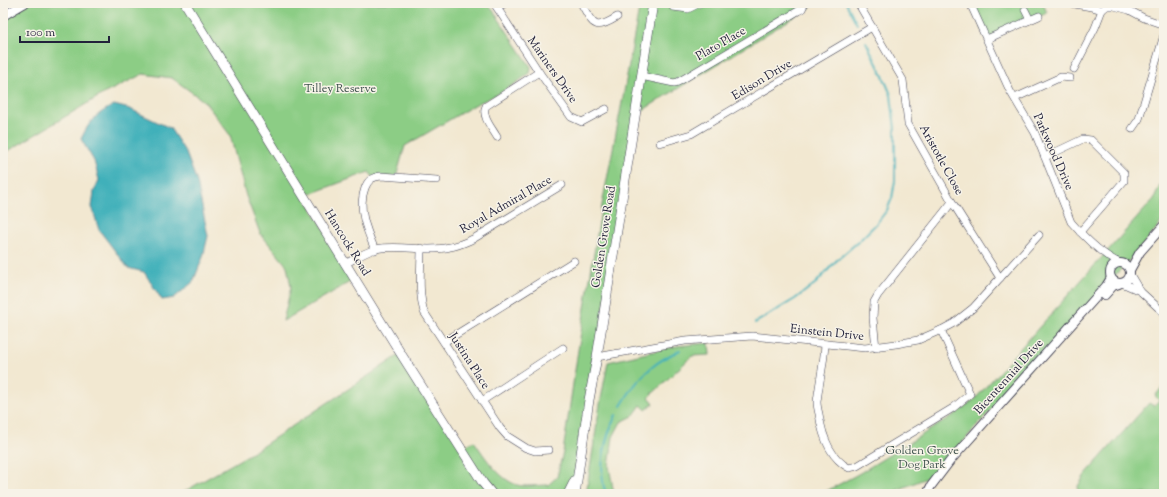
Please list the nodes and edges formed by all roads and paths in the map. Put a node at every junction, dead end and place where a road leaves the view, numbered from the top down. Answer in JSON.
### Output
{"nodes":[{"id":1,"x":25,"y":3,"type":"edge"},
{"id":2,"x":185,"y":3,"type":"edge"},
{"id":3,"x":505,"y":3,"type":"edge"},
{"id":4,"x":581,"y":3,"type":"edge"},
{"id":5,"x":653,"y":3,"type":"edge"},
{"id":6,"x":700,"y":3,"type":"edge"},
{"id":7,"x":805,"y":3,"type":"edge"},
{"id":8,"x":858,"y":3,"type":"edge"},
{"id":9,"x":970,"y":3,"type":"edge"},
{"id":10,"x":1071,"y":3,"type":"edge"},
{"id":11,"x":495,"y":6,"type":"edge"},
{"id":12,"x":1127,"y":6,"type":"edge"},
{"id":13,"x":673,"y":8,"type":"dead end"},
{"id":14,"x":1025,"y":10,"type":"dead end"},
{"id":15,"x":1102,"y":10,"type":"junction"},
{"id":16,"x":3,"y":16,"type":"edge"},
{"id":17,"x":1039,"y":16,"type":"dead end"},
{"id":18,"x":617,"y":17,"type":"dead end"},
{"id":19,"x":1030,"y":20,"type":"junction"},
{"id":20,"x":1164,"y":25,"type":"edge"},
{"id":21,"x":872,"y":27,"type":"junction"},
{"id":22,"x":1164,"y":35,"type":"edge"},
{"id":23,"x":987,"y":39,"type":"junction"},
{"id":24,"x":1074,"y":69,"type":"dead end"},
{"id":25,"x":539,"y":72,"type":"junction"},
{"id":26,"x":641,"y":76,"type":"junction"},
{"id":27,"x":1070,"y":78,"type":"dead end"},
{"id":28,"x":1015,"y":98,"type":"junction"},
{"id":29,"x":606,"y":109,"type":"dead end"},
{"id":30,"x":1132,"y":129,"type":"dead end"},
{"id":31,"x":497,"y":137,"type":"dead end"},
{"id":32,"x":660,"y":143,"type":"dead end"},
{"id":33,"x":1045,"y":157,"type":"junction"},
{"id":34,"x":437,"y":180,"type":"dead end"},
{"id":35,"x":562,"y":185,"type":"dead end"},
{"id":36,"x":952,"y":202,"type":"junction"},
{"id":37,"x":1164,"y":225,"type":"edge"},
{"id":38,"x":1080,"y":232,"type":"junction"},
{"id":39,"x":1039,"y":234,"type":"dead end"},
{"id":40,"x":421,"y":248,"type":"junction"},
{"id":41,"x":375,"y":250,"type":"junction"},
{"id":42,"x":1140,"y":252,"type":"junction"},
{"id":43,"x":574,"y":261,"type":"dead end"},
{"id":44,"x":345,"y":264,"type":"junction"},
{"id":45,"x":1118,"y":264,"type":"junction"},
{"id":46,"x":1130,"y":273,"type":"junction"},
{"id":47,"x":1000,"y":278,"type":"junction"},
{"id":48,"x":1111,"y":278,"type":"junction"},
{"id":49,"x":1120,"y":284,"type":"junction"},
{"id":50,"x":1140,"y":291,"type":"junction"},
{"id":51,"x":1164,"y":313,"type":"edge"},
{"id":52,"x":941,"y":330,"type":"junction"},
{"id":53,"x":444,"y":342,"type":"junction"},
{"id":54,"x":825,"y":344,"type":"junction"},
{"id":55,"x":563,"y":348,"type":"dead end"},
{"id":56,"x":876,"y":348,"type":"junction"},
{"id":57,"x":597,"y":357,"type":"junction"},
{"id":58,"x":482,"y":401,"type":"junction"},
{"id":59,"x":549,"y":450,"type":"dead end"},
{"id":60,"x":578,"y":475,"type":"junction"},
{"id":61,"x":492,"y":494,"type":"edge"},
{"id":62,"x":568,"y":494,"type":"edge"},
{"id":63,"x":575,"y":494,"type":"edge"},
{"id":64,"x":927,"y":494,"type":"edge"},
{"id":65,"x":933,"y":494,"type":"edge"}],
"edges":[{"from":1,"to":16,"type":"street"},
{"from":2,"to":44,"type":"main road","name":"Hancock Road"},
{"from":3,"to":11,"type":"street"},
{"from":4,"to":18,"type":"street"},
{"from":5,"to":26,"type":"main road","name":"Golden Grove Road"},
{"from":6,"to":13,"type":"street"},
{"from":7,"to":26,"type":"street","name":"Plato Place"},
{"from":8,"to":21,"type":"street","name":"Aristotle Close"},
{"from":9,"to":23,"type":"street","name":"Parkwood Drive"},
{"from":10,"to":15,"type":"street"},
{"from":11,"to":25,"type":"street","name":"Mariners Drive"},
{"from":12,"to":15,"type":"street"},
{"from":12,"to":20,"type":"street"},
{"from":14,"to":19,"type":"street"},
{"from":15,"to":24,"type":"street"},
{"from":17,"to":19,"type":"street"},
{"from":19,"to":23,"type":"street"},
{"from":21,"to":32,"type":"street","name":"Edison Drive"},
{"from":21,"to":36,"type":"street","name":"Aristotle Close"},
{"from":22,"to":30,"type":"street"},
{"from":23,"to":28,"type":"street","name":"Parkwood Drive"},
{"from":25,"to":29,"type":"street","name":"Mariners Drive"},
{"from":25,"to":31,"type":"street"},
{"from":26,"to":57,"type":"main road","name":"Golden Grove Road"},
{"from":27,"to":28,"type":"street"},
{"from":28,"to":33,"type":"street","name":"Parkwood Drive"},
{"from":33,"to":38,"type":"street","name":"Parkwood Drive"},
{"from":33,"to":38,"type":"street"},
{"from":34,"to":41,"type":"street"},
{"from":35,"to":40,"type":"street","name":"Royal Admiral Place"},
{"from":36,"to":47,"type":"street","name":"Aristotle Close"},
{"from":36,"to":56,"type":"street"},
{"from":37,"to":42,"type":"street"},
{"from":38,"to":45,"type":"street","name":"Parkwood Drive"},
{"from":39,"to":47,"type":"street","name":"Einstein Drive"},
{"from":40,"to":41,"type":"street","name":"Royal Admiral Place"},
{"from":40,"to":53,"type":"street","name":"Justina Place"},
{"from":41,"to":44,"type":"street","name":"Royal Admiral Place"},
{"from":42,"to":45,"type":"street"},
{"from":42,"to":46,"type":"street"},
{"from":43,"to":53,"type":"street"},
{"from":44,"to":61,"type":"main road","name":"Hancock Road"},
{"from":45,"to":46,"type":"street"},
{"from":45,"to":48,"type":"street"},
{"from":46,"to":49,"type":"street"},
{"from":46,"to":50,"type":"street"},
{"from":47,"to":52,"type":"street","name":"Einstein Drive"},
{"from":48,"to":49,"type":"street"},
{"from":48,"to":64,"type":"street","name":"Bicentennial Drive"},
{"from":49,"to":50,"type":"street"},
{"from":49,"to":65,"type":"street","name":"Bicentennial Drive"},
{"from":50,"to":51,"type":"street"},
{"from":52,"to":54,"type":"street"},
{"from":52,"to":56,"type":"street","name":"Einstein Drive"},
{"from":53,"to":58,"type":"street","name":"Justina Place"},
{"from":54,"to":56,"type":"street","name":"Einstein Drive"},
{"from":54,"to":57,"type":"street","name":"Einstein Drive"},
{"from":55,"to":58,"type":"street"},
{"from":57,"to":60,"type":"main road","name":"Golden Grove Road"},
{"from":58,"to":59,"type":"street","name":"Justina Place"},
{"from":60,"to":62,"type":"main road","name":"Golden Grove Road"},
{"from":60,"to":63,"type":"main road","name":"Golden Grove Road"}]}
